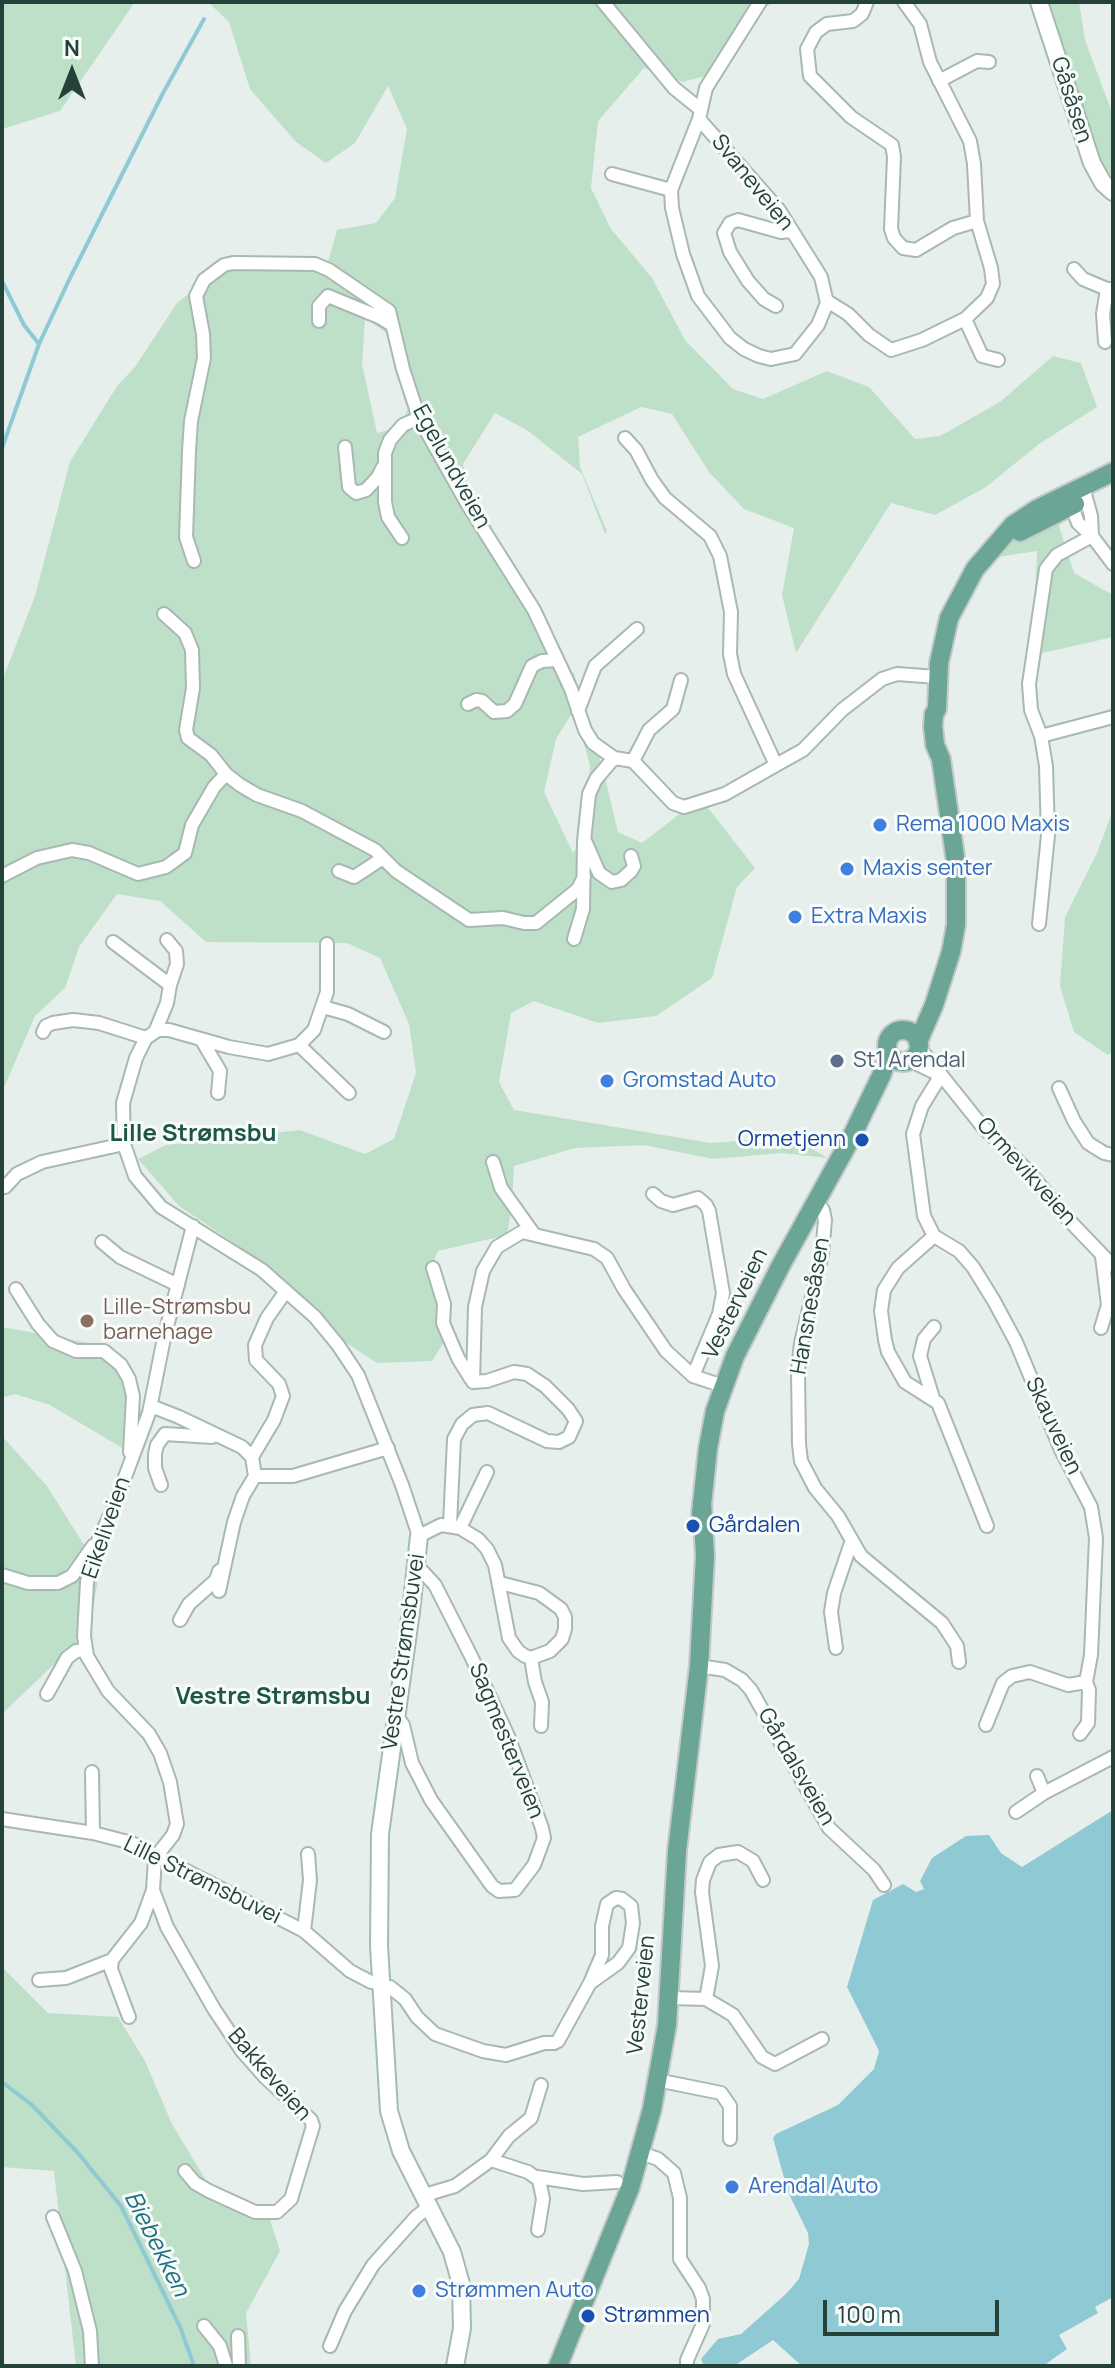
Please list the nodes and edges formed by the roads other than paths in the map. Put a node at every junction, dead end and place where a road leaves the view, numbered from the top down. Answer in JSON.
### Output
{"nodes":[{"id":1,"x":603,"y":2,"type":"edge"},
{"id":2,"x":760,"y":2,"type":"edge"},
{"id":3,"x":867,"y":2,"type":"edge"},
{"id":4,"x":904,"y":2,"type":"edge"},
{"id":5,"x":1039,"y":2,"type":"edge"},
{"id":6,"x":989,"y":62,"type":"dead end"},
{"id":7,"x":939,"y":81,"type":"junction"},
{"id":8,"x":699,"y":114,"type":"junction"},
{"id":9,"x":612,"y":174,"type":"dead end"},
{"id":10,"x":671,"y":190,"type":"junction"},
{"id":11,"x":1113,"y":192,"type":"edge"},
{"id":12,"x":977,"y":221,"type":"junction"},
{"id":13,"x":791,"y":231,"type":"junction"},
{"id":14,"x":1074,"y":269,"type":"dead end"},
{"id":15,"x":1110,"y":289,"type":"edge"},
{"id":16,"x":827,"y":301,"type":"junction"},
{"id":17,"x":776,"y":306,"type":"dead end"},
{"id":18,"x":965,"y":319,"type":"junction"},
{"id":19,"x":319,"y":321,"type":"dead end"},
{"id":20,"x":392,"y":325,"type":"junction"},
{"id":21,"x":1105,"y":342,"type":"dead end"},
{"id":22,"x":998,"y":360,"type":"dead end"},
{"id":23,"x":419,"y":418,"type":"junction"},
{"id":24,"x":625,"y":438,"type":"dead end"},
{"id":25,"x":345,"y":447,"type":"dead end"},
{"id":26,"x":385,"y":460,"type":"junction"},
{"id":27,"x":1113,"y":472,"type":"edge"},
{"id":28,"x":1113,"y":485,"type":"edge"},
{"id":29,"x":1077,"y":497,"type":"junction"},
{"id":30,"x":1092,"y":536,"type":"junction"},
{"id":31,"x":402,"y":538,"type":"dead end"},
{"id":32,"x":194,"y":561,"type":"dead end"},
{"id":33,"x":1113,"y":564,"type":"edge"},
{"id":34,"x":164,"y":614,"type":"dead end"},
{"id":35,"x":637,"y":629,"type":"dead end"},
{"id":36,"x":556,"y":660,"type":"junction"},
{"id":37,"x":937,"y":677,"type":"junction"},
{"id":38,"x":681,"y":680,"type":"dead end"},
{"id":39,"x":468,"y":704,"type":"dead end"},
{"id":40,"x":578,"y":711,"type":"junction"},
{"id":41,"x":1113,"y":717,"type":"edge"},
{"id":42,"x":1041,"y":736,"type":"junction"},
{"id":43,"x":614,"y":758,"type":"junction"},
{"id":44,"x":633,"y":761,"type":"junction"},
{"id":45,"x":776,"y":765,"type":"junction"},
{"id":46,"x":226,"y":774,"type":"junction"},
{"id":47,"x":584,"y":841,"type":"junction"},
{"id":48,"x":631,"y":856,"type":"dead end"},
{"id":49,"x":383,"y":858,"type":"junction"},
{"id":50,"x":339,"y":871,"type":"dead end"},
{"id":51,"x":2,"y":876,"type":"edge"},
{"id":52,"x":584,"y":877,"type":"junction"},
{"id":53,"x":1039,"y":924,"type":"dead end"},
{"id":54,"x":574,"y":939,"type":"dead end"},
{"id":55,"x":167,"y":940,"type":"dead end"},
{"id":56,"x":113,"y":942,"type":"dead end"},
{"id":57,"x":327,"y":944,"type":"dead end"},
{"id":58,"x":942,"y":981,"type":"junction"},
{"id":59,"x":170,"y":985,"type":"junction"},
{"id":60,"x":323,"y":1007,"type":"junction"},
{"id":61,"x":900,"y":1030,"type":"junction"},
{"id":62,"x":43,"y":1032,"type":"dead end"},
{"id":63,"x":384,"y":1032,"type":"dead end"},
{"id":64,"x":151,"y":1035,"type":"junction"},
{"id":65,"x":201,"y":1039,"type":"junction"},
{"id":66,"x":299,"y":1045,"type":"junction"},
{"id":67,"x":908,"y":1052,"type":"junction"},
{"id":68,"x":941,"y":1075,"type":"junction"},
{"id":69,"x":1059,"y":1088,"type":"dead end"},
{"id":70,"x":218,"y":1093,"type":"dead end"},
{"id":71,"x":349,"y":1093,"type":"dead end"},
{"id":72,"x":124,"y":1144,"type":"junction"},
{"id":73,"x":1113,"y":1155,"type":"edge"},
{"id":74,"x":493,"y":1162,"type":"dead end"},
{"id":75,"x":5,"y":1187,"type":"dead end"},
{"id":76,"x":653,"y":1194,"type":"dead end"},
{"id":77,"x":816,"y":1202,"type":"junction"},
{"id":78,"x":193,"y":1226,"type":"junction"},
{"id":79,"x":533,"y":1233,"type":"junction"},
{"id":80,"x":934,"y":1236,"type":"junction"},
{"id":81,"x":102,"y":1242,"type":"dead end"},
{"id":82,"x":1102,"y":1256,"type":"junction"},
{"id":83,"x":1113,"y":1266,"type":"edge"},
{"id":84,"x":433,"y":1268,"type":"dead end"},
{"id":85,"x":178,"y":1285,"type":"junction"},
{"id":86,"x":16,"y":1289,"type":"dead end"},
{"id":87,"x":286,"y":1291,"type":"junction"},
{"id":88,"x":934,"y":1327,"type":"dead end"},
{"id":89,"x":1101,"y":1328,"type":"dead end"},
{"id":90,"x":693,"y":1376,"type":"junction"},
{"id":91,"x":473,"y":1382,"type":"junction"},
{"id":92,"x":723,"y":1386,"type":"junction"},
{"id":93,"x":933,"y":1398,"type":"junction"},
{"id":94,"x":151,"y":1406,"type":"junction"},
{"id":95,"x":231,"y":1440,"type":"junction"},
{"id":96,"x":388,"y":1448,"type":"junction"},
{"id":97,"x":132,"y":1455,"type":"junction"},
{"id":98,"x":252,"y":1457,"type":"junction"},
{"id":99,"x":487,"y":1472,"type":"dead end"},
{"id":100,"x":255,"y":1476,"type":"junction"},
{"id":101,"x":161,"y":1485,"type":"dead end"},
{"id":102,"x":987,"y":1526,"type":"dead end"},
{"id":103,"x":455,"y":1527,"type":"junction"},
{"id":104,"x":419,"y":1536,"type":"junction"},
{"id":105,"x":98,"y":1541,"type":"junction"},
{"id":106,"x":851,"y":1543,"type":"junction"},
{"id":107,"x":224,"y":1561,"type":"junction"},
{"id":108,"x":417,"y":1571,"type":"junction"},
{"id":109,"x":2,"y":1575,"type":"edge"},
{"id":110,"x":500,"y":1583,"type":"junction"},
{"id":111,"x":219,"y":1591,"type":"dead end"},
{"id":112,"x":180,"y":1620,"type":"dead end"},
{"id":113,"x":836,"y":1648,"type":"dead end"},
{"id":114,"x":86,"y":1650,"type":"junction"},
{"id":115,"x":531,"y":1658,"type":"junction"},
{"id":116,"x":959,"y":1662,"type":"dead end"},
{"id":117,"x":699,"y":1666,"type":"junction"},
{"id":118,"x":1086,"y":1682,"type":"junction"},
{"id":119,"x":47,"y":1694,"type":"dead end"},
{"id":120,"x":396,"y":1715,"type":"junction"},
{"id":121,"x":986,"y":1725,"type":"dead end"},
{"id":122,"x":541,"y":1726,"type":"dead end"},
{"id":123,"x":1080,"y":1734,"type":"dead end"},
{"id":124,"x":1113,"y":1757,"type":"edge"},
{"id":125,"x":92,"y":1772,"type":"dead end"},
{"id":126,"x":1037,"y":1776,"type":"dead end"},
{"id":127,"x":1044,"y":1793,"type":"junction"},
{"id":128,"x":1016,"y":1812,"type":"dead end"},
{"id":129,"x":2,"y":1819,"type":"edge"},
{"id":130,"x":93,"y":1833,"type":"junction"},
{"id":131,"x":308,"y":1854,"type":"dead end"},
{"id":132,"x":158,"y":1855,"type":"junction"},
{"id":133,"x":763,"y":1880,"type":"dead end"},
{"id":134,"x":884,"y":1885,"type":"dead end"},
{"id":135,"x":153,"y":1890,"type":"junction"},
{"id":136,"x":304,"y":1931,"type":"junction"},
{"id":137,"x":112,"y":1960,"type":"junction"},
{"id":138,"x":39,"y":1980,"type":"dead end"},
{"id":139,"x":590,"y":1983,"type":"junction"},
{"id":140,"x":383,"y":1985,"type":"junction"},
{"id":141,"x":670,"y":1998,"type":"junction"},
{"id":142,"x":706,"y":1999,"type":"junction"},
{"id":143,"x":129,"y":2017,"type":"dead end"},
{"id":144,"x":822,"y":2039,"type":"dead end"},
{"id":145,"x":657,"y":2080,"type":"junction"},
{"id":146,"x":541,"y":2085,"type":"dead end"},
{"id":147,"x":730,"y":2139,"type":"dead end"},
{"id":148,"x":641,"y":2153,"type":"junction"},
{"id":149,"x":491,"y":2160,"type":"junction"},
{"id":150,"x":185,"y":2171,"type":"dead end"},
{"id":151,"x":537,"y":2177,"type":"junction"},
{"id":152,"x":617,"y":2182,"type":"dead end"},
{"id":153,"x":428,"y":2201,"type":"junction"},
{"id":154,"x":53,"y":2217,"type":"dead end"},
{"id":155,"x":538,"y":2230,"type":"dead end"},
{"id":156,"x":204,"y":2326,"type":"dead end"},
{"id":157,"x":238,"y":2336,"type":"dead end"},
{"id":158,"x":330,"y":2346,"type":"dead end"},
{"id":159,"x":92,"y":2366,"type":"edge"},
{"id":160,"x":226,"y":2366,"type":"edge"},
{"id":161,"x":239,"y":2366,"type":"edge"},
{"id":162,"x":455,"y":2366,"type":"edge"},
{"id":163,"x":558,"y":2366,"type":"edge"},
{"id":164,"x":687,"y":2366,"type":"edge"}],
"edges":[{"from":1,"to":8,"type":"street"},
{"from":2,"to":8,"type":"street"},
{"from":3,"to":12,"type":"street"},
{"from":4,"to":7,"type":"street"},
{"from":5,"to":11,"type":"main road","name":"Gåsåsen"},
{"from":6,"to":7,"type":"street"},
{"from":7,"to":12,"type":"street"},
{"from":8,"to":10,"type":"street","name":"Svaneveien"},
{"from":8,"to":13,"type":"street","name":"Svaneveien"},
{"from":9,"to":10,"type":"street"},
{"from":10,"to":16,"type":"street"},
{"from":12,"to":18,"type":"street"},
{"from":13,"to":16,"type":"street","name":"Svaneveien"},
{"from":13,"to":17,"type":"street"},
{"from":14,"to":15,"type":"street"},
{"from":15,"to":21,"type":"street"},
{"from":16,"to":18,"type":"street"},
{"from":18,"to":22,"type":"street"},
{"from":19,"to":20,"type":"street"},
{"from":20,"to":23,"type":"street","name":"Egelundveien"},
{"from":20,"to":32,"type":"street","name":"Egelundveien"},
{"from":23,"to":26,"type":"street"},
{"from":23,"to":36,"type":"street","name":"Egelundveien"},
{"from":24,"to":45,"type":"street"},
{"from":25,"to":26,"type":"street"},
{"from":26,"to":31,"type":"street"},
{"from":27,"to":29,"type":"main road","name":"Vesterveien"},
{"from":28,"to":29,"type":"main road","name":"Vesterveien"},
{"from":29,"to":30,"type":"street"},
{"from":29,"to":37,"type":"main road","name":"Vesterveien"},
{"from":30,"to":33,"type":"street"},
{"from":30,"to":42,"type":"street"},
{"from":34,"to":46,"type":"street"},
{"from":35,"to":40,"type":"street"},
{"from":36,"to":39,"type":"street"},
{"from":36,"to":40,"type":"street","name":"Egelundveien"},
{"from":37,"to":45,"type":"street"},
{"from":37,"to":58,"type":"main road","name":"Vesterveien"},
{"from":38,"to":44,"type":"street"},
{"from":40,"to":43,"type":"street","name":"Egelundveien"},
{"from":41,"to":42,"type":"street"},
{"from":42,"to":53,"type":"street"},
{"from":43,"to":44,"type":"street"},
{"from":43,"to":47,"type":"street"},
{"from":44,"to":45,"type":"street"},
{"from":46,"to":49,"type":"street"},
{"from":46,"to":51,"type":"street"},
{"from":47,"to":48,"type":"street"},
{"from":47,"to":52,"type":"street"},
{"from":49,"to":50,"type":"street"},
{"from":49,"to":52,"type":"street"},
{"from":52,"to":54,"type":"street"},
{"from":55,"to":59,"type":"street","name":"Vestre Strømsbuvei"},
{"from":56,"to":59,"type":"street"},
{"from":57,"to":60,"type":"street"},
{"from":58,"to":61,"type":"main road","name":"Vesterveien"},
{"from":58,"to":67,"type":"main road","name":"Vesterveien"},
{"from":59,"to":64,"type":"street","name":"Vestre Strømsbuvei"},
{"from":60,"to":63,"type":"street"},
{"from":60,"to":66,"type":"street"},
{"from":61,"to":67,"type":"main road"},
{"from":61,"to":67,"type":"main road","name":"Vesterveien"},
{"from":62,"to":64,"type":"street"},
{"from":64,"to":65,"type":"street"},
{"from":64,"to":72,"type":"street","name":"Vestre Strømsbuvei"},
{"from":65,"to":66,"type":"street"},
{"from":65,"to":70,"type":"street"},
{"from":66,"to":71,"type":"street"},
{"from":67,"to":68,"type":"street","name":"Ormevikveien"},
{"from":67,"to":77,"type":"main road","name":"Vesterveien"},
{"from":68,"to":80,"type":"street"},
{"from":68,"to":82,"type":"street","name":"Ormevikveien"},
{"from":69,"to":73,"type":"street"},
{"from":72,"to":75,"type":"street"},
{"from":72,"to":78,"type":"street","name":"Vestre Strømsbuvei"},
{"from":74,"to":79,"type":"street"},
{"from":76,"to":90,"type":"street"},
{"from":77,"to":92,"type":"main road","name":"Vesterveien"},
{"from":77,"to":106,"type":"street","name":"Hansnesåsen"},
{"from":78,"to":85,"type":"street","name":"Eikeliveien"},
{"from":78,"to":87,"type":"street","name":"Vestre Strømsbuvei"},
{"from":79,"to":90,"type":"street"},
{"from":79,"to":91,"type":"street"},
{"from":80,"to":93,"type":"street"},
{"from":80,"to":118,"type":"street","name":"Skauveien"},
{"from":81,"to":85,"type":"street"},
{"from":82,"to":83,"type":"street","name":"Ormevikveien"},
{"from":82,"to":89,"type":"street"},
{"from":84,"to":91,"type":"street"},
{"from":85,"to":94,"type":"street","name":"Eikeliveien"},
{"from":86,"to":97,"type":"street","name":"Eikeliveien"},
{"from":87,"to":96,"type":"street","name":"Vestre Strømsbuvei"},
{"from":87,"to":98,"type":"street"},
{"from":88,"to":93,"type":"street"},
{"from":90,"to":92,"type":"street"},
{"from":91,"to":103,"type":"street"},
{"from":92,"to":117,"type":"main road","name":"Vesterveien"},
{"from":93,"to":102,"type":"street"},
{"from":94,"to":95,"type":"street"},
{"from":94,"to":97,"type":"street","name":"Eikeliveien"},
{"from":95,"to":98,"type":"street"},
{"from":95,"to":101,"type":"street"},
{"from":96,"to":100,"type":"street"},
{"from":96,"to":104,"type":"street","name":"Vestre Strømsbuvei"},
{"from":97,"to":105,"type":"street","name":"Eikeliveien"},
{"from":98,"to":100,"type":"street"},
{"from":99,"to":103,"type":"street"},
{"from":100,"to":107,"type":"street"},
{"from":103,"to":104,"type":"street"},
{"from":103,"to":110,"type":"street"},
{"from":104,"to":108,"type":"main road","name":"Vestre Strømsbuvei"},
{"from":105,"to":109,"type":"street"},
{"from":105,"to":114,"type":"street","name":"Eikeliveien"},
{"from":106,"to":113,"type":"street"},
{"from":106,"to":116,"type":"street","name":"Hansnesåsen"},
{"from":107,"to":111,"type":"street"},
{"from":107,"to":112,"type":"street"},
{"from":108,"to":120,"type":"main road","name":"Vestre Strømsbuvei"},
{"from":108,"to":120,"type":"street","name":"Sagmesterveien"},
{"from":110,"to":115,"type":"street"},
{"from":110,"to":115,"type":"street"},
{"from":114,"to":119,"type":"street"},
{"from":114,"to":132,"type":"street","name":"Eikeliveien"},
{"from":115,"to":122,"type":"street"},
{"from":117,"to":134,"type":"street","name":"Gårdalsveien"},
{"from":117,"to":141,"type":"main road","name":"Vesterveien"},
{"from":118,"to":121,"type":"street"},
{"from":118,"to":123,"type":"street","name":"Skauveien"},
{"from":120,"to":140,"type":"main road","name":"Vestre Strømsbuvei"},
{"from":124,"to":127,"type":"street"},
{"from":125,"to":130,"type":"street"},
{"from":126,"to":127,"type":"street"},
{"from":127,"to":128,"type":"street"},
{"from":129,"to":130,"type":"street","name":"Lille Strømsbuvei"},
{"from":130,"to":132,"type":"street","name":"Lille Strømsbuvei"},
{"from":131,"to":136,"type":"street"},
{"from":132,"to":135,"type":"street","name":"Bakkeveien"},
{"from":132,"to":136,"type":"street","name":"Lille Strømsbuvei"},
{"from":133,"to":142,"type":"street"},
{"from":135,"to":137,"type":"street","name":"Bakkeveien"},
{"from":135,"to":150,"type":"street","name":"Bakkeveien"},
{"from":136,"to":140,"type":"street","name":"Lille Strømsbuvei"},
{"from":137,"to":138,"type":"street"},
{"from":137,"to":143,"type":"street"},
{"from":139,"to":139,"type":"street"},
{"from":139,"to":140,"type":"street"},
{"from":140,"to":153,"type":"main road","name":"Vestre Strømsbuvei"},
{"from":141,"to":142,"type":"street"},
{"from":141,"to":145,"type":"main road","name":"Vesterveien"},
{"from":142,"to":144,"type":"street"},
{"from":145,"to":147,"type":"street"},
{"from":145,"to":148,"type":"main road","name":"Vesterveien"},
{"from":146,"to":149,"type":"street"},
{"from":148,"to":163,"type":"main road","name":"Vesterveien"},
{"from":148,"to":164,"type":"street"},
{"from":149,"to":151,"type":"street"},
{"from":149,"to":153,"type":"street"},
{"from":151,"to":152,"type":"street"},
{"from":151,"to":155,"type":"street"},
{"from":153,"to":158,"type":"street"},
{"from":153,"to":162,"type":"main road","name":"Vestre Strømsbuvei"},
{"from":154,"to":159,"type":"street"},
{"from":156,"to":160,"type":"street"},
{"from":157,"to":161,"type":"street"}]}
